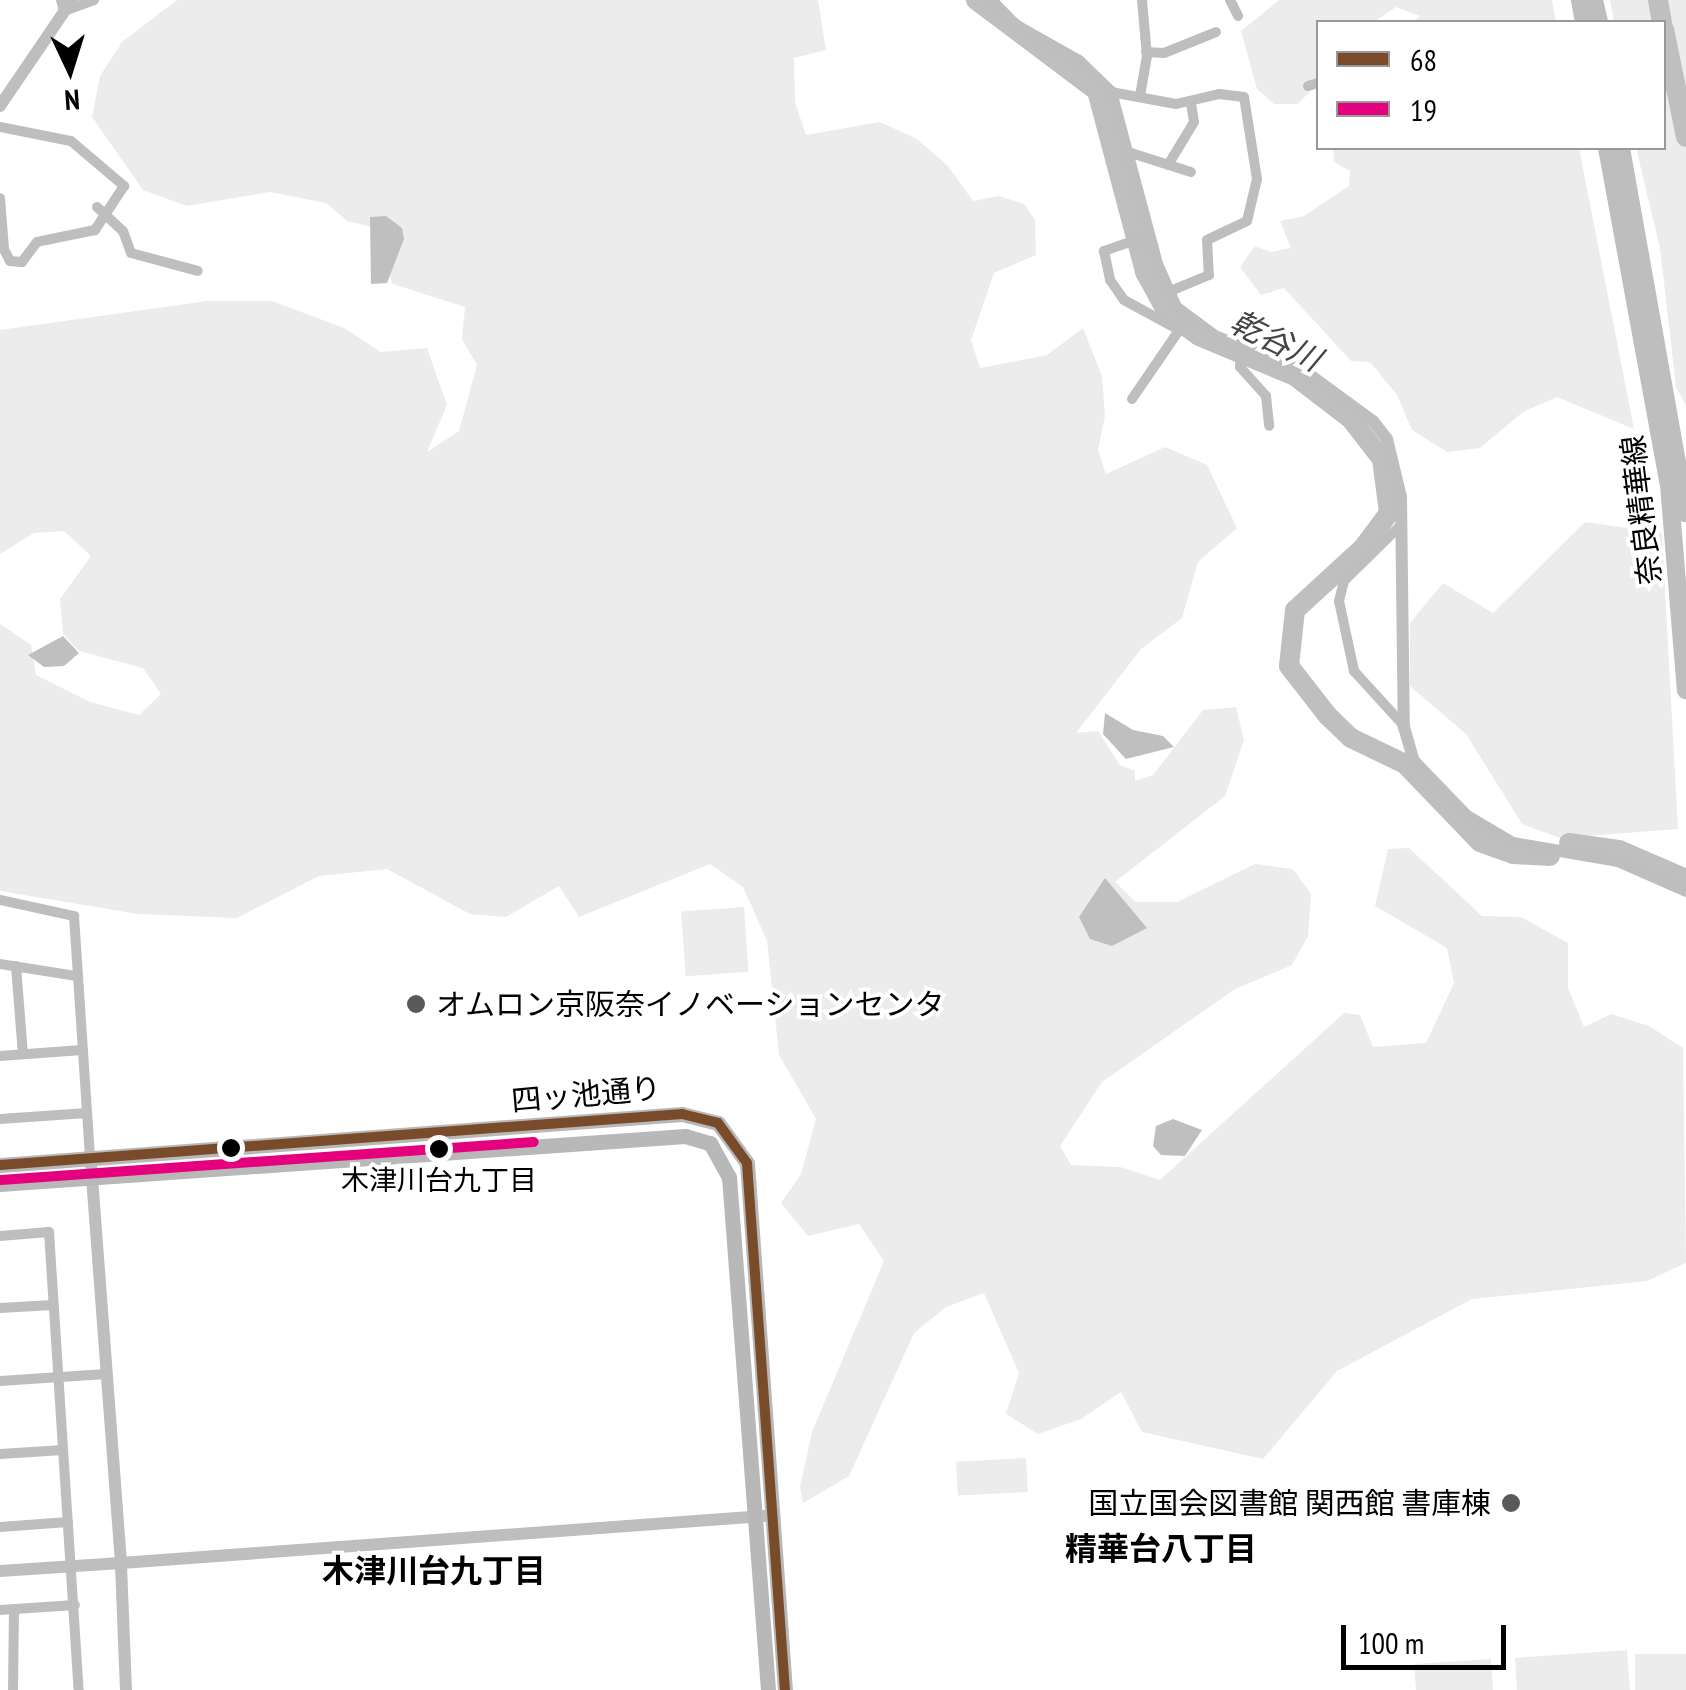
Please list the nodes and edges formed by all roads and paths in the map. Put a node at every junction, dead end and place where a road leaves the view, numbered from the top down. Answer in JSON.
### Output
{"nodes":[{"id":1,"x":94,"y":0,"type":"edge"},
{"id":2,"x":992,"y":0,"type":"edge"},
{"id":3,"x":1142,"y":0,"type":"edge"},
{"id":4,"x":1230,"y":0,"type":"edge"},
{"id":5,"x":65,"y":4,"type":"edge"},
{"id":6,"x":1238,"y":16,"type":"dead end"},
{"id":7,"x":1216,"y":32,"type":"dead end"},
{"id":8,"x":1146,"y":52,"type":"junction"},
{"id":9,"x":1111,"y":92,"type":"junction"},
{"id":10,"x":1140,"y":96,"type":"junction"},
{"id":11,"x":1191,"y":102,"type":"junction"},
{"id":12,"x":0,"y":106,"type":"edge"},
{"id":13,"x":0,"y":128,"type":"edge"},
{"id":14,"x":1607,"y":150,"type":"edge"},
{"id":15,"x":1621,"y":150,"type":"edge"},
{"id":16,"x":1128,"y":152,"type":"junction"},
{"id":17,"x":1168,"y":165,"type":"junction"},
{"id":18,"x":1192,"y":172,"type":"dead end"},
{"id":19,"x":0,"y":198,"type":"edge"},
{"id":20,"x":101,"y":211,"type":"junction"},
{"id":21,"x":1143,"y":236,"type":"junction"},
{"id":22,"x":198,"y":271,"type":"dead end"},
{"id":23,"x":1168,"y":292,"type":"junction"},
{"id":24,"x":1184,"y":324,"type":"junction"},
{"id":25,"x":1240,"y":349,"type":"junction"},
{"id":26,"x":1132,"y":400,"type":"dead end"},
{"id":27,"x":1269,"y":426,"type":"dead end"},
{"id":28,"x":1686,"y":512,"type":"edge"},
{"id":29,"x":1402,"y":524,"type":"junction"},
{"id":30,"x":1686,"y":690,"type":"edge"},
{"id":31,"x":1404,"y":727,"type":"junction"},
{"id":32,"x":1686,"y":891,"type":"edge"},
{"id":33,"x":0,"y":900,"type":"edge"},
{"id":34,"x":0,"y":964,"type":"edge"},
{"id":35,"x":16,"y":966,"type":"junction"},
{"id":36,"x":77,"y":976,"type":"junction"},
{"id":37,"x":82,"y":1050,"type":"junction"},
{"id":38,"x":23,"y":1054,"type":"junction"},
{"id":39,"x":0,"y":1056,"type":"edge"},
{"id":40,"x":87,"y":1114,"type":"junction"},
{"id":41,"x":0,"y":1119,"type":"edge"},
{"id":42,"x":90,"y":1156,"type":"junction"},
{"id":43,"x":0,"y":1165,"type":"edge"},
{"id":44,"x":92,"y":1176,"type":"junction"},
{"id":45,"x":0,"y":1184,"type":"edge"},
{"id":46,"x":0,"y":1236,"type":"edge"},
{"id":47,"x":53,"y":1305,"type":"junction"},
{"id":48,"x":0,"y":1308,"type":"edge"},
{"id":49,"x":106,"y":1374,"type":"junction"},
{"id":50,"x":58,"y":1376,"type":"junction"},
{"id":51,"x":0,"y":1381,"type":"edge"},
{"id":52,"x":63,"y":1450,"type":"junction"},
{"id":53,"x":0,"y":1454,"type":"edge"},
{"id":54,"x":772,"y":1515,"type":"junction"},
{"id":55,"x":755,"y":1516,"type":"junction"},
{"id":56,"x":68,"y":1522,"type":"junction"},
{"id":57,"x":0,"y":1527,"type":"edge"},
{"id":58,"x":121,"y":1562,"type":"junction"},
{"id":59,"x":72,"y":1566,"type":"junction"},
{"id":60,"x":0,"y":1571,"type":"edge"},
{"id":61,"x":75,"y":1604,"type":"junction"},
{"id":62,"x":14,"y":1609,"type":"junction"},
{"id":63,"x":0,"y":1610,"type":"edge"},
{"id":64,"x":13,"y":1690,"type":"edge"},
{"id":65,"x":79,"y":1690,"type":"edge"},
{"id":66,"x":126,"y":1690,"type":"edge"},
{"id":67,"x":768,"y":1690,"type":"edge"},
{"id":68,"x":785,"y":1690,"type":"edge"}],
"edges":[{"from":1,"to":5,"type":"street"},
{"from":2,"to":9,"type":"street"},
{"from":3,"to":8,"type":"street"},
{"from":4,"to":6,"type":"street"},
{"from":5,"to":12,"type":"street"},
{"from":7,"to":8,"type":"street"},
{"from":8,"to":10,"type":"street"},
{"from":9,"to":10,"type":"street"},
{"from":9,"to":16,"type":"street"},
{"from":10,"to":11,"type":"street"},
{"from":11,"to":17,"type":"street"},
{"from":11,"to":23,"type":"street"},
{"from":13,"to":20,"type":"street"},
{"from":14,"to":30,"type":"main road","name":"奈良精華線"},
{"from":15,"to":28,"type":"main road","name":"奈良精華線"},
{"from":16,"to":17,"type":"street"},
{"from":16,"to":21,"type":"street"},
{"from":17,"to":18,"type":"street"},
{"from":19,"to":20,"type":"street"},
{"from":20,"to":22,"type":"street"},
{"from":21,"to":23,"type":"street"},
{"from":21,"to":24,"type":"street"},
{"from":23,"to":24,"type":"street"},
{"from":24,"to":25,"type":"street"},
{"from":24,"to":26,"type":"street"},
{"from":25,"to":27,"type":"street"},
{"from":25,"to":29,"type":"street"},
{"from":29,"to":31,"type":"street"},
{"from":29,"to":31,"type":"street"},
{"from":31,"to":32,"type":"street"},
{"from":33,"to":36,"type":"street"},
{"from":34,"to":35,"type":"street"},
{"from":35,"to":36,"type":"street"},
{"from":35,"to":38,"type":"street"},
{"from":36,"to":37,"type":"street"},
{"from":37,"to":38,"type":"street"},
{"from":37,"to":40,"type":"street"},
{"from":38,"to":39,"type":"street"},
{"from":40,"to":41,"type":"street"},
{"from":40,"to":42,"type":"street"},
{"from":42,"to":43,"type":"main road","name":"四ッ池通り"},
{"from":42,"to":44,"type":"street"},
{"from":42,"to":54,"type":"main road","name":"四ッ池通り"},
{"from":44,"to":45,"type":"main road","name":"四ッ池通り"},
{"from":44,"to":49,"type":"street"},
{"from":44,"to":55,"type":"main road","name":"四ッ池通り"},
{"from":46,"to":47,"type":"street"},
{"from":47,"to":48,"type":"street"},
{"from":47,"to":50,"type":"street"},
{"from":49,"to":50,"type":"street"},
{"from":49,"to":58,"type":"street"},
{"from":50,"to":51,"type":"street"},
{"from":50,"to":52,"type":"street"},
{"from":52,"to":53,"type":"street"},
{"from":52,"to":56,"type":"street"},
{"from":54,"to":55,"type":"street"},
{"from":54,"to":68,"type":"main road","name":"四ッ池通り"},
{"from":55,"to":58,"type":"street"},
{"from":55,"to":67,"type":"main road","name":"四ッ池通り"},
{"from":56,"to":57,"type":"street"},
{"from":56,"to":59,"type":"street"},
{"from":58,"to":59,"type":"street"},
{"from":58,"to":66,"type":"street"},
{"from":59,"to":60,"type":"street"},
{"from":59,"to":61,"type":"street"},
{"from":61,"to":62,"type":"street"},
{"from":61,"to":65,"type":"street"},
{"from":62,"to":63,"type":"street"},
{"from":62,"to":64,"type":"street"}]}
